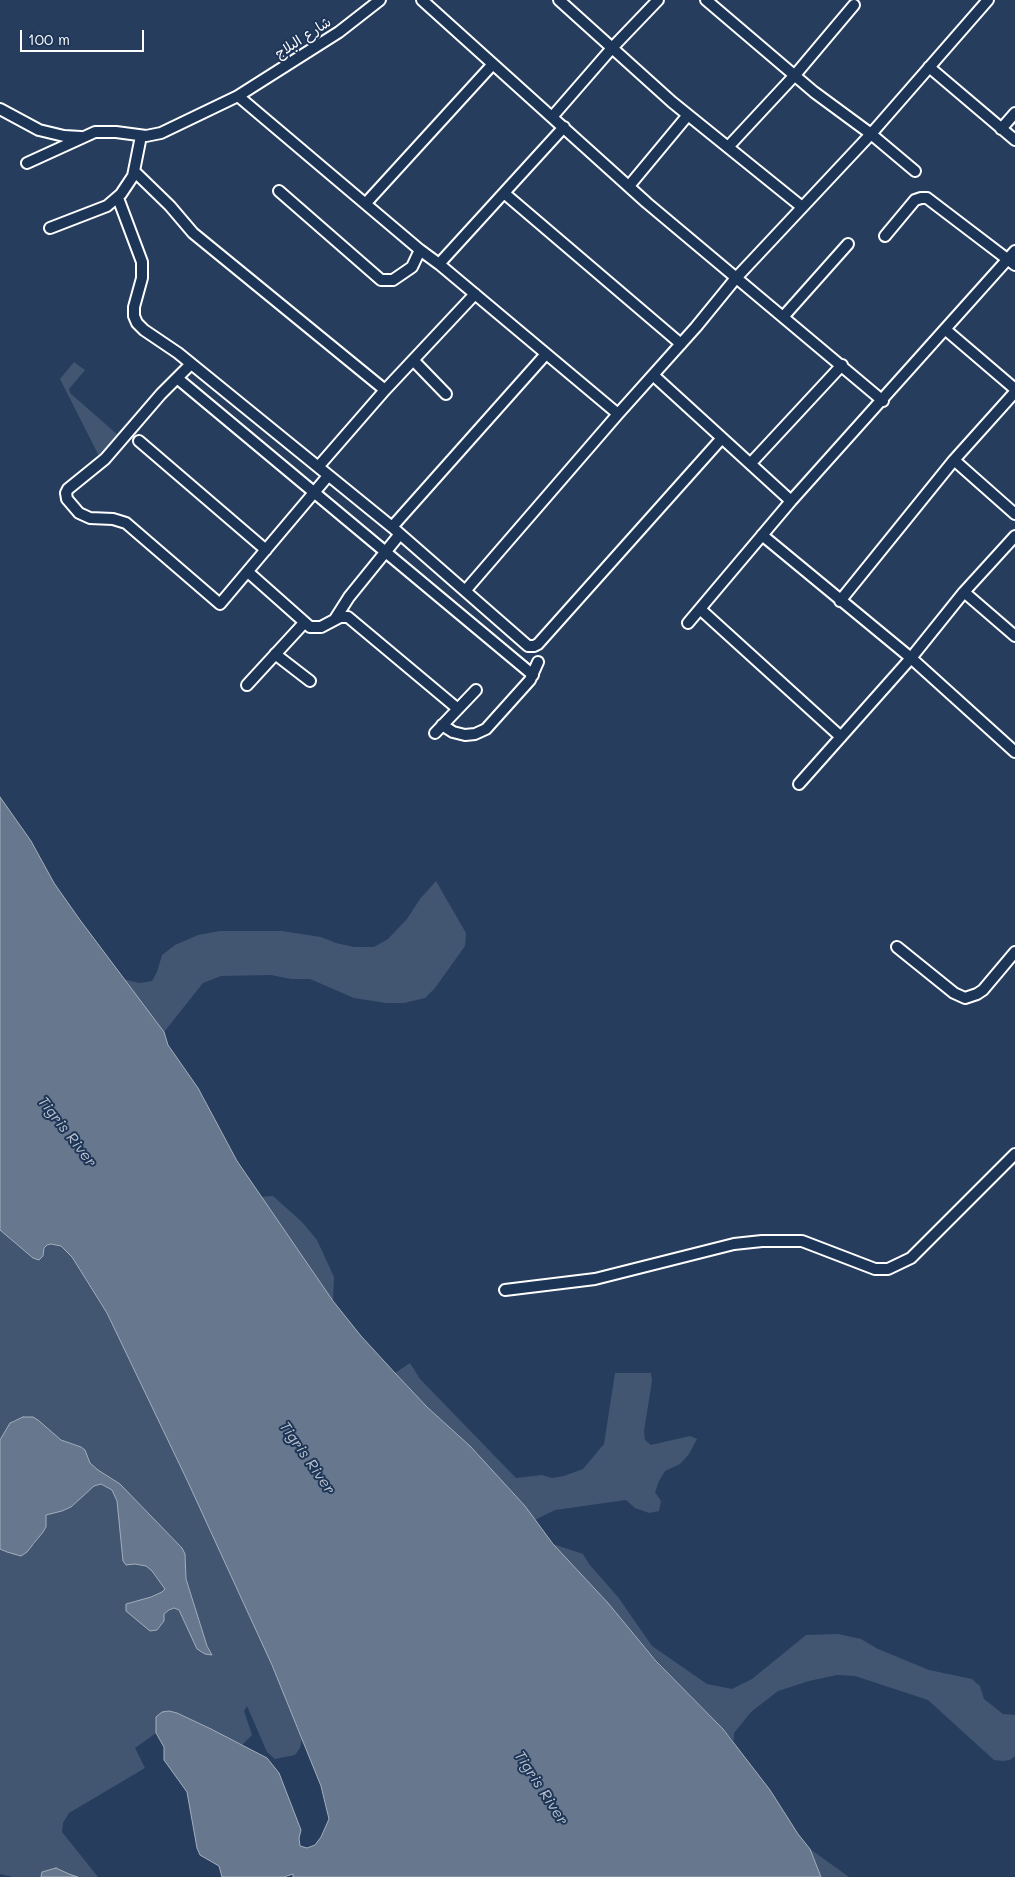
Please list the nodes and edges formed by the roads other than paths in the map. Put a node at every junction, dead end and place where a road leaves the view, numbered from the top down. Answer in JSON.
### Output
{"nodes":[{"id":1,"x":380,"y":0,"type":"edge"},
{"id":2,"x":422,"y":0,"type":"edge"},
{"id":3,"x":558,"y":0,"type":"edge"},
{"id":4,"x":658,"y":0,"type":"edge"},
{"id":5,"x":706,"y":0,"type":"edge"},
{"id":6,"x":988,"y":0,"type":"edge"},
{"id":7,"x":854,"y":2,"type":"edge"},
{"id":8,"x":612,"y":48,"type":"junction"},
{"id":9,"x":492,"y":64,"type":"junction"},
{"id":10,"x":929,"y":67,"type":"junction"},
{"id":11,"x":794,"y":75,"type":"junction"},
{"id":12,"x":238,"y":96,"type":"junction"},
{"id":13,"x":0,"y":109,"type":"edge"},
{"id":14,"x":1015,"y":112,"type":"edge"},
{"id":15,"x":688,"y":115,"type":"junction"},
{"id":16,"x":552,"y":117,"type":"junction"},
{"id":17,"x":564,"y":128,"type":"junction"},
{"id":18,"x":1002,"y":128,"type":"junction"},
{"id":19,"x":870,"y":134,"type":"junction"},
{"id":20,"x":141,"y":136,"type":"junction"},
{"id":21,"x":84,"y":137,"type":"junction"},
{"id":22,"x":1015,"y":140,"type":"edge"},
{"id":23,"x":728,"y":147,"type":"junction"},
{"id":24,"x":28,"y":163,"type":"dead end"},
{"id":25,"x":134,"y":171,"type":"junction"},
{"id":26,"x":915,"y":171,"type":"dead end"},
{"id":27,"x":629,"y":186,"type":"junction"},
{"id":28,"x":279,"y":191,"type":"dead end"},
{"id":29,"x":504,"y":194,"type":"junction"},
{"id":30,"x":118,"y":198,"type":"junction"},
{"id":31,"x":366,"y":203,"type":"junction"},
{"id":32,"x":802,"y":207,"type":"junction"},
{"id":33,"x":50,"y":228,"type":"dead end"},
{"id":34,"x":885,"y":236,"type":"dead end"},
{"id":35,"x":848,"y":244,"type":"dead end"},
{"id":36,"x":420,"y":250,"type":"junction"},
{"id":37,"x":1013,"y":258,"type":"edge"},
{"id":38,"x":439,"y":264,"type":"junction"},
{"id":39,"x":736,"y":278,"type":"junction"},
{"id":40,"x":475,"y":294,"type":"junction"},
{"id":41,"x":783,"y":317,"type":"junction"},
{"id":42,"x":946,"y":330,"type":"junction"},
{"id":43,"x":681,"y":344,"type":"junction"},
{"id":44,"x":546,"y":354,"type":"junction"},
{"id":45,"x":413,"y":360,"type":"junction"},
{"id":46,"x":191,"y":364,"type":"junction"},
{"id":47,"x":842,"y":365,"type":"junction"},
{"id":48,"x":653,"y":375,"type":"junction"},
{"id":49,"x":177,"y":378,"type":"junction"},
{"id":50,"x":385,"y":390,"type":"junction"},
{"id":51,"x":1015,"y":390,"type":"edge"},
{"id":52,"x":446,"y":394,"type":"dead end"},
{"id":53,"x":883,"y":401,"type":"junction"},
{"id":54,"x":618,"y":414,"type":"junction"},
{"id":55,"x":722,"y":438,"type":"junction"},
{"id":56,"x":139,"y":442,"type":"dead end"},
{"id":57,"x":954,"y":460,"type":"junction"},
{"id":58,"x":751,"y":463,"type":"junction"},
{"id":59,"x":318,"y":467,"type":"junction"},
{"id":60,"x":328,"y":476,"type":"junction"},
{"id":61,"x":314,"y":493,"type":"junction"},
{"id":62,"x":791,"y":501,"type":"junction"},
{"id":63,"x":1015,"y":514,"type":"edge"},
{"id":64,"x":396,"y":531,"type":"junction"},
{"id":65,"x":762,"y":535,"type":"junction"},
{"id":66,"x":1015,"y":536,"type":"edge"},
{"id":67,"x":266,"y":550,"type":"junction"},
{"id":68,"x":386,"y":552,"type":"junction"},
{"id":69,"x":248,"y":572,"type":"junction"},
{"id":70,"x":465,"y":591,"type":"junction"},
{"id":71,"x":964,"y":592,"type":"junction"},
{"id":72,"x":840,"y":601,"type":"junction"},
{"id":73,"x":700,"y":609,"type":"junction"},
{"id":74,"x":335,"y":619,"type":"junction"},
{"id":75,"x":304,"y":622,"type":"junction"},
{"id":76,"x":688,"y":623,"type":"dead end"},
{"id":77,"x":1015,"y":636,"type":"edge"},
{"id":78,"x":275,"y":654,"type":"junction"},
{"id":79,"x":911,"y":658,"type":"junction"},
{"id":80,"x":538,"y":662,"type":"dead end"},
{"id":81,"x":533,"y":675,"type":"junction"},
{"id":82,"x":310,"y":681,"type":"dead end"},
{"id":83,"x":247,"y":686,"type":"dead end"},
{"id":84,"x":476,"y":690,"type":"dead end"},
{"id":85,"x":458,"y":709,"type":"junction"},
{"id":86,"x":841,"y":737,"type":"junction"},
{"id":87,"x":1015,"y":752,"type":"edge"},
{"id":88,"x":799,"y":784,"type":"dead end"},
{"id":89,"x":897,"y":947,"type":"dead end"},
{"id":90,"x":1015,"y":952,"type":"edge"},
{"id":91,"x":1015,"y":1154,"type":"edge"},
{"id":92,"x":505,"y":1290,"type":"dead end"}],
"edges":[{"from":1,"to":12,"type":"street","name":"شارع البلاج"},
{"from":2,"to":9,"type":"street"},
{"from":3,"to":8,"type":"street"},
{"from":4,"to":8,"type":"street"},
{"from":5,"to":11,"type":"street"},
{"from":6,"to":10,"type":"street"},
{"from":7,"to":11,"type":"street"},
{"from":8,"to":15,"type":"street"},
{"from":8,"to":16,"type":"street"},
{"from":9,"to":16,"type":"street"},
{"from":9,"to":31,"type":"street"},
{"from":10,"to":18,"type":"street"},
{"from":10,"to":19,"type":"street"},
{"from":11,"to":19,"type":"street"},
{"from":11,"to":23,"type":"street"},
{"from":12,"to":20,"type":"street","name":"شارع البلاج"},
{"from":12,"to":31,"type":"street"},
{"from":13,"to":21,"type":"street"},
{"from":14,"to":18,"type":"street"},
{"from":15,"to":23,"type":"street"},
{"from":15,"to":27,"type":"street"},
{"from":16,"to":17,"type":"street"},
{"from":17,"to":27,"type":"street"},
{"from":17,"to":29,"type":"street"},
{"from":18,"to":22,"type":"street"},
{"from":19,"to":26,"type":"street"},
{"from":19,"to":32,"type":"street"},
{"from":20,"to":21,"type":"street","name":"شارع البلاج"},
{"from":20,"to":25,"type":"street"},
{"from":21,"to":24,"type":"street"},
{"from":23,"to":32,"type":"street"},
{"from":25,"to":30,"type":"street"},
{"from":25,"to":50,"type":"street"},
{"from":27,"to":39,"type":"street"},
{"from":28,"to":36,"type":"street"},
{"from":29,"to":38,"type":"street"},
{"from":29,"to":43,"type":"street"},
{"from":30,"to":33,"type":"street"},
{"from":30,"to":46,"type":"street"},
{"from":31,"to":36,"type":"street"},
{"from":32,"to":39,"type":"street"},
{"from":34,"to":37,"type":"street"},
{"from":35,"to":41,"type":"street"},
{"from":36,"to":38,"type":"street"},
{"from":37,"to":42,"type":"street"},
{"from":38,"to":40,"type":"street"},
{"from":39,"to":41,"type":"street"},
{"from":39,"to":43,"type":"street"},
{"from":40,"to":44,"type":"street"},
{"from":40,"to":45,"type":"street"},
{"from":41,"to":47,"type":"street"},
{"from":42,"to":51,"type":"street"},
{"from":42,"to":53,"type":"street"},
{"from":43,"to":48,"type":"street"},
{"from":44,"to":54,"type":"street"},
{"from":44,"to":64,"type":"street"},
{"from":45,"to":50,"type":"street"},
{"from":45,"to":52,"type":"street"},
{"from":46,"to":49,"type":"street"},
{"from":46,"to":59,"type":"street"},
{"from":47,"to":53,"type":"street"},
{"from":47,"to":58,"type":"street"},
{"from":48,"to":54,"type":"street"},
{"from":48,"to":55,"type":"street"},
{"from":49,"to":61,"type":"street"},
{"from":49,"to":69,"type":"street"},
{"from":50,"to":59,"type":"street"},
{"from":51,"to":57,"type":"street"},
{"from":53,"to":62,"type":"street"},
{"from":54,"to":70,"type":"street"},
{"from":55,"to":58,"type":"street"},
{"from":55,"to":70,"type":"street"},
{"from":56,"to":67,"type":"street"},
{"from":57,"to":63,"type":"street"},
{"from":57,"to":72,"type":"street"},
{"from":58,"to":62,"type":"street"},
{"from":59,"to":60,"type":"street"},
{"from":60,"to":61,"type":"street"},
{"from":60,"to":64,"type":"street"},
{"from":61,"to":67,"type":"street"},
{"from":61,"to":68,"type":"street"},
{"from":62,"to":65,"type":"street"},
{"from":64,"to":68,"type":"street"},
{"from":64,"to":70,"type":"street"},
{"from":65,"to":72,"type":"street"},
{"from":65,"to":73,"type":"street"},
{"from":66,"to":71,"type":"street"},
{"from":67,"to":69,"type":"street"},
{"from":68,"to":74,"type":"street"},
{"from":68,"to":81,"type":"street"},
{"from":69,"to":75,"type":"street"},
{"from":71,"to":77,"type":"street"},
{"from":71,"to":79,"type":"street"},
{"from":72,"to":79,"type":"street"},
{"from":73,"to":76,"type":"street"},
{"from":73,"to":86,"type":"street"},
{"from":74,"to":75,"type":"street"},
{"from":74,"to":85,"type":"street"},
{"from":75,"to":78,"type":"street"},
{"from":78,"to":82,"type":"street"},
{"from":78,"to":83,"type":"street"},
{"from":79,"to":86,"type":"street"},
{"from":79,"to":87,"type":"street"},
{"from":80,"to":81,"type":"street"},
{"from":81,"to":85,"type":"street"},
{"from":84,"to":85,"type":"street"},
{"from":86,"to":88,"type":"street"},
{"from":89,"to":90,"type":"street"},
{"from":91,"to":92,"type":"street"}]}
